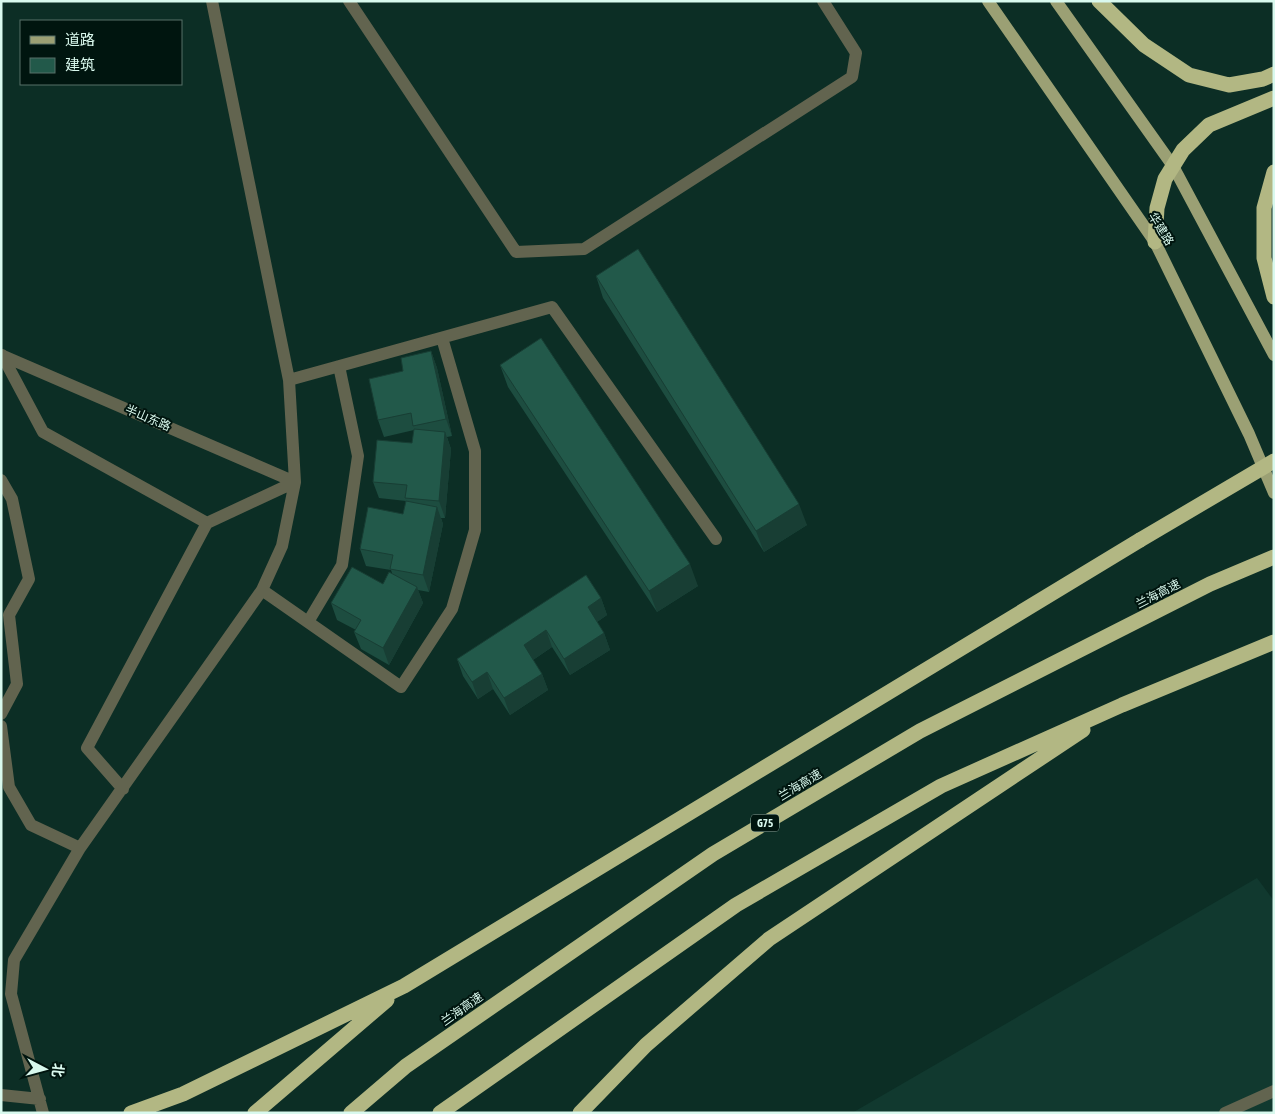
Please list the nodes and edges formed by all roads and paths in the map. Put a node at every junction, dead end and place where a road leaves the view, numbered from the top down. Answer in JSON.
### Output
{"nodes":[{"id":1,"x":212,"y":1,"type":"edge"},
{"id":2,"x":349,"y":1,"type":"edge"},
{"id":3,"x":823,"y":1,"type":"edge"},
{"id":4,"x":988,"y":1,"type":"edge"},
{"id":5,"x":1056,"y":1,"type":"edge"},
{"id":6,"x":1099,"y":1,"type":"edge"},
{"id":7,"x":1274,"y":74,"type":"edge"},
{"id":8,"x":1274,"y":98,"type":"edge"},
{"id":9,"x":1173,"y":166,"type":"junction"},
{"id":10,"x":1274,"y":172,"type":"edge"},
{"id":11,"x":1155,"y":242,"type":"junction"},
{"id":12,"x":1274,"y":297,"type":"edge"},
{"id":13,"x":442,"y":338,"type":"junction"},
{"id":14,"x":2,"y":355,"type":"edge"},
{"id":15,"x":1274,"y":355,"type":"edge"},
{"id":16,"x":339,"y":366,"type":"junction"},
{"id":17,"x":289,"y":380,"type":"junction"},
{"id":18,"x":1274,"y":462,"type":"edge"},
{"id":19,"x":1,"y":480,"type":"edge"},
{"id":20,"x":295,"y":482,"type":"junction"},
{"id":21,"x":1274,"y":493,"type":"edge"},
{"id":22,"x":207,"y":523,"type":"junction"},
{"id":23,"x":716,"y":539,"type":"dead end"},
{"id":24,"x":1274,"y":557,"type":"edge"},
{"id":25,"x":262,"y":590,"type":"junction"},
{"id":26,"x":308,"y":622,"type":"junction"},
{"id":27,"x":1274,"y":642,"type":"edge"},
{"id":28,"x":1122,"y":705,"type":"junction"},
{"id":29,"x":1,"y":714,"type":"edge"},
{"id":30,"x":1,"y":726,"type":"edge"},
{"id":31,"x":5,"y":786,"type":"edge"},
{"id":32,"x":123,"y":789,"type":"junction"},
{"id":33,"x":80,"y":848,"type":"junction"},
{"id":34,"x":404,"y":986,"type":"junction"},
{"id":35,"x":1274,"y":1091,"type":"edge"},
{"id":36,"x":1,"y":1095,"type":"edge"},
{"id":37,"x":40,"y":1099,"type":"junction"},
{"id":38,"x":43,"y":1113,"type":"edge"},
{"id":39,"x":131,"y":1113,"type":"edge"},
{"id":40,"x":255,"y":1113,"type":"edge"},
{"id":41,"x":351,"y":1113,"type":"edge"},
{"id":42,"x":440,"y":1113,"type":"edge"},
{"id":43,"x":580,"y":1113,"type":"edge"},
{"id":44,"x":1225,"y":1113,"type":"edge"}],
"edges":[{"from":1,"to":17,"type":"street"},
{"from":2,"to":3,"type":"street"},
{"from":4,"to":11,"type":"main road","name":"华建路"},
{"from":5,"to":9,"type":"main road"},
{"from":6,"to":7,"type":"highway"},
{"from":8,"to":9,"type":"highway"},
{"from":9,"to":11,"type":"highway"},
{"from":9,"to":15,"type":"main road"},
{"from":10,"to":12,"type":"highway"},
{"from":11,"to":21,"type":"main road","name":"华建路"},
{"from":13,"to":16,"type":"street"},
{"from":13,"to":23,"type":"street"},
{"from":13,"to":26,"type":"street"},
{"from":14,"to":20,"type":"street","name":"半山东路"},
{"from":14,"to":22,"type":"street"},
{"from":16,"to":17,"type":"street"},
{"from":16,"to":26,"type":"street"},
{"from":17,"to":20,"type":"street"},
{"from":18,"to":34,"type":"highway","bridge":true},
{"from":19,"to":29,"type":"street"},
{"from":20,"to":22,"type":"street"},
{"from":20,"to":25,"type":"street"},
{"from":22,"to":32,"type":"street"},
{"from":24,"to":41,"type":"highway","name":"兰海高速","number":"G75"},
{"from":25,"to":26,"type":"street"},
{"from":25,"to":32,"type":"street"},
{"from":27,"to":28,"type":"highway"},
{"from":28,"to":42,"type":"highway"},
{"from":28,"to":43,"type":"highway"},
{"from":30,"to":31,"type":"street"},
{"from":31,"to":33,"type":"street"},
{"from":32,"to":33,"type":"street"},
{"from":33,"to":37,"type":"street"},
{"from":34,"to":39,"type":"highway"},
{"from":34,"to":40,"type":"highway"},
{"from":35,"to":44,"type":"street"},
{"from":36,"to":37,"type":"street"},
{"from":37,"to":38,"type":"street"}]}
